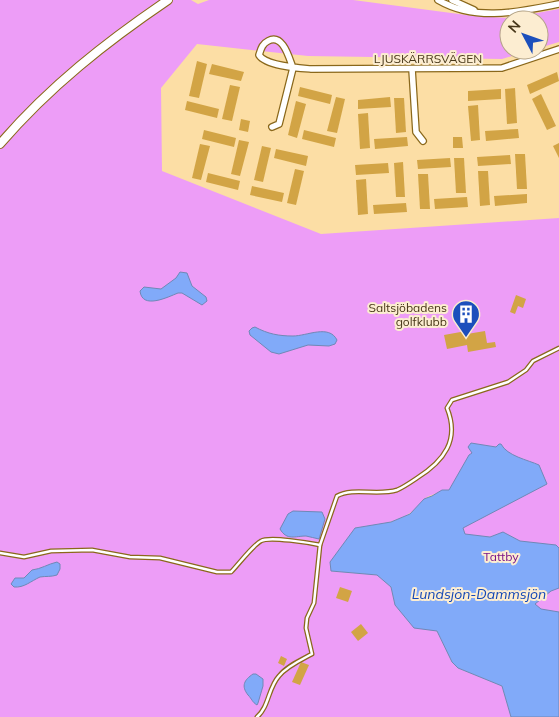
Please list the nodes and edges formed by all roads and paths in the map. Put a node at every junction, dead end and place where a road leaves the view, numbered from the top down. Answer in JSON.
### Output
{"nodes":[{"id":1,"x":168,"y":0,"type":"edge"},
{"id":2,"x":438,"y":0,"type":"edge"},
{"id":3,"x":452,"y":0,"type":"edge"},
{"id":4,"x":559,"y":4,"type":"edge"},
{"id":5,"x":483,"y":13,"type":"junction"},
{"id":6,"x":559,"y":48,"type":"edge"},
{"id":7,"x":294,"y":68,"type":"junction"},
{"id":8,"x":412,"y":69,"type":"junction"},
{"id":9,"x":272,"y":126,"type":"dead end"},
{"id":10,"x":423,"y":140,"type":"dead end"},
{"id":11,"x":0,"y":144,"type":"edge"},
{"id":12,"x":559,"y":348,"type":"edge"},
{"id":13,"x":320,"y":545,"type":"junction"},
{"id":14,"x":0,"y":552,"type":"edge"},
{"id":15,"x":257,"y":717,"type":"edge"}],
"edges":[{"from":1,"to":11,"type":"main road"},
{"from":2,"to":5,"type":"street"},
{"from":3,"to":5,"type":"street"},
{"from":4,"to":5,"type":"street"},
{"from":6,"to":8,"type":"street","name":"LJUSKÄRRSVÄGEN"},
{"from":7,"to":7,"type":"street","name":"LJUSKÄRRSVÄGEN"},
{"from":7,"to":8,"type":"street","name":"LJUSKÄRRSVÄGEN"},
{"from":7,"to":9,"type":"street"},
{"from":8,"to":10,"type":"street"},
{"from":12,"to":13,"type":"lane"},
{"from":13,"to":14,"type":"lane"},
{"from":13,"to":15,"type":"lane"}]}
